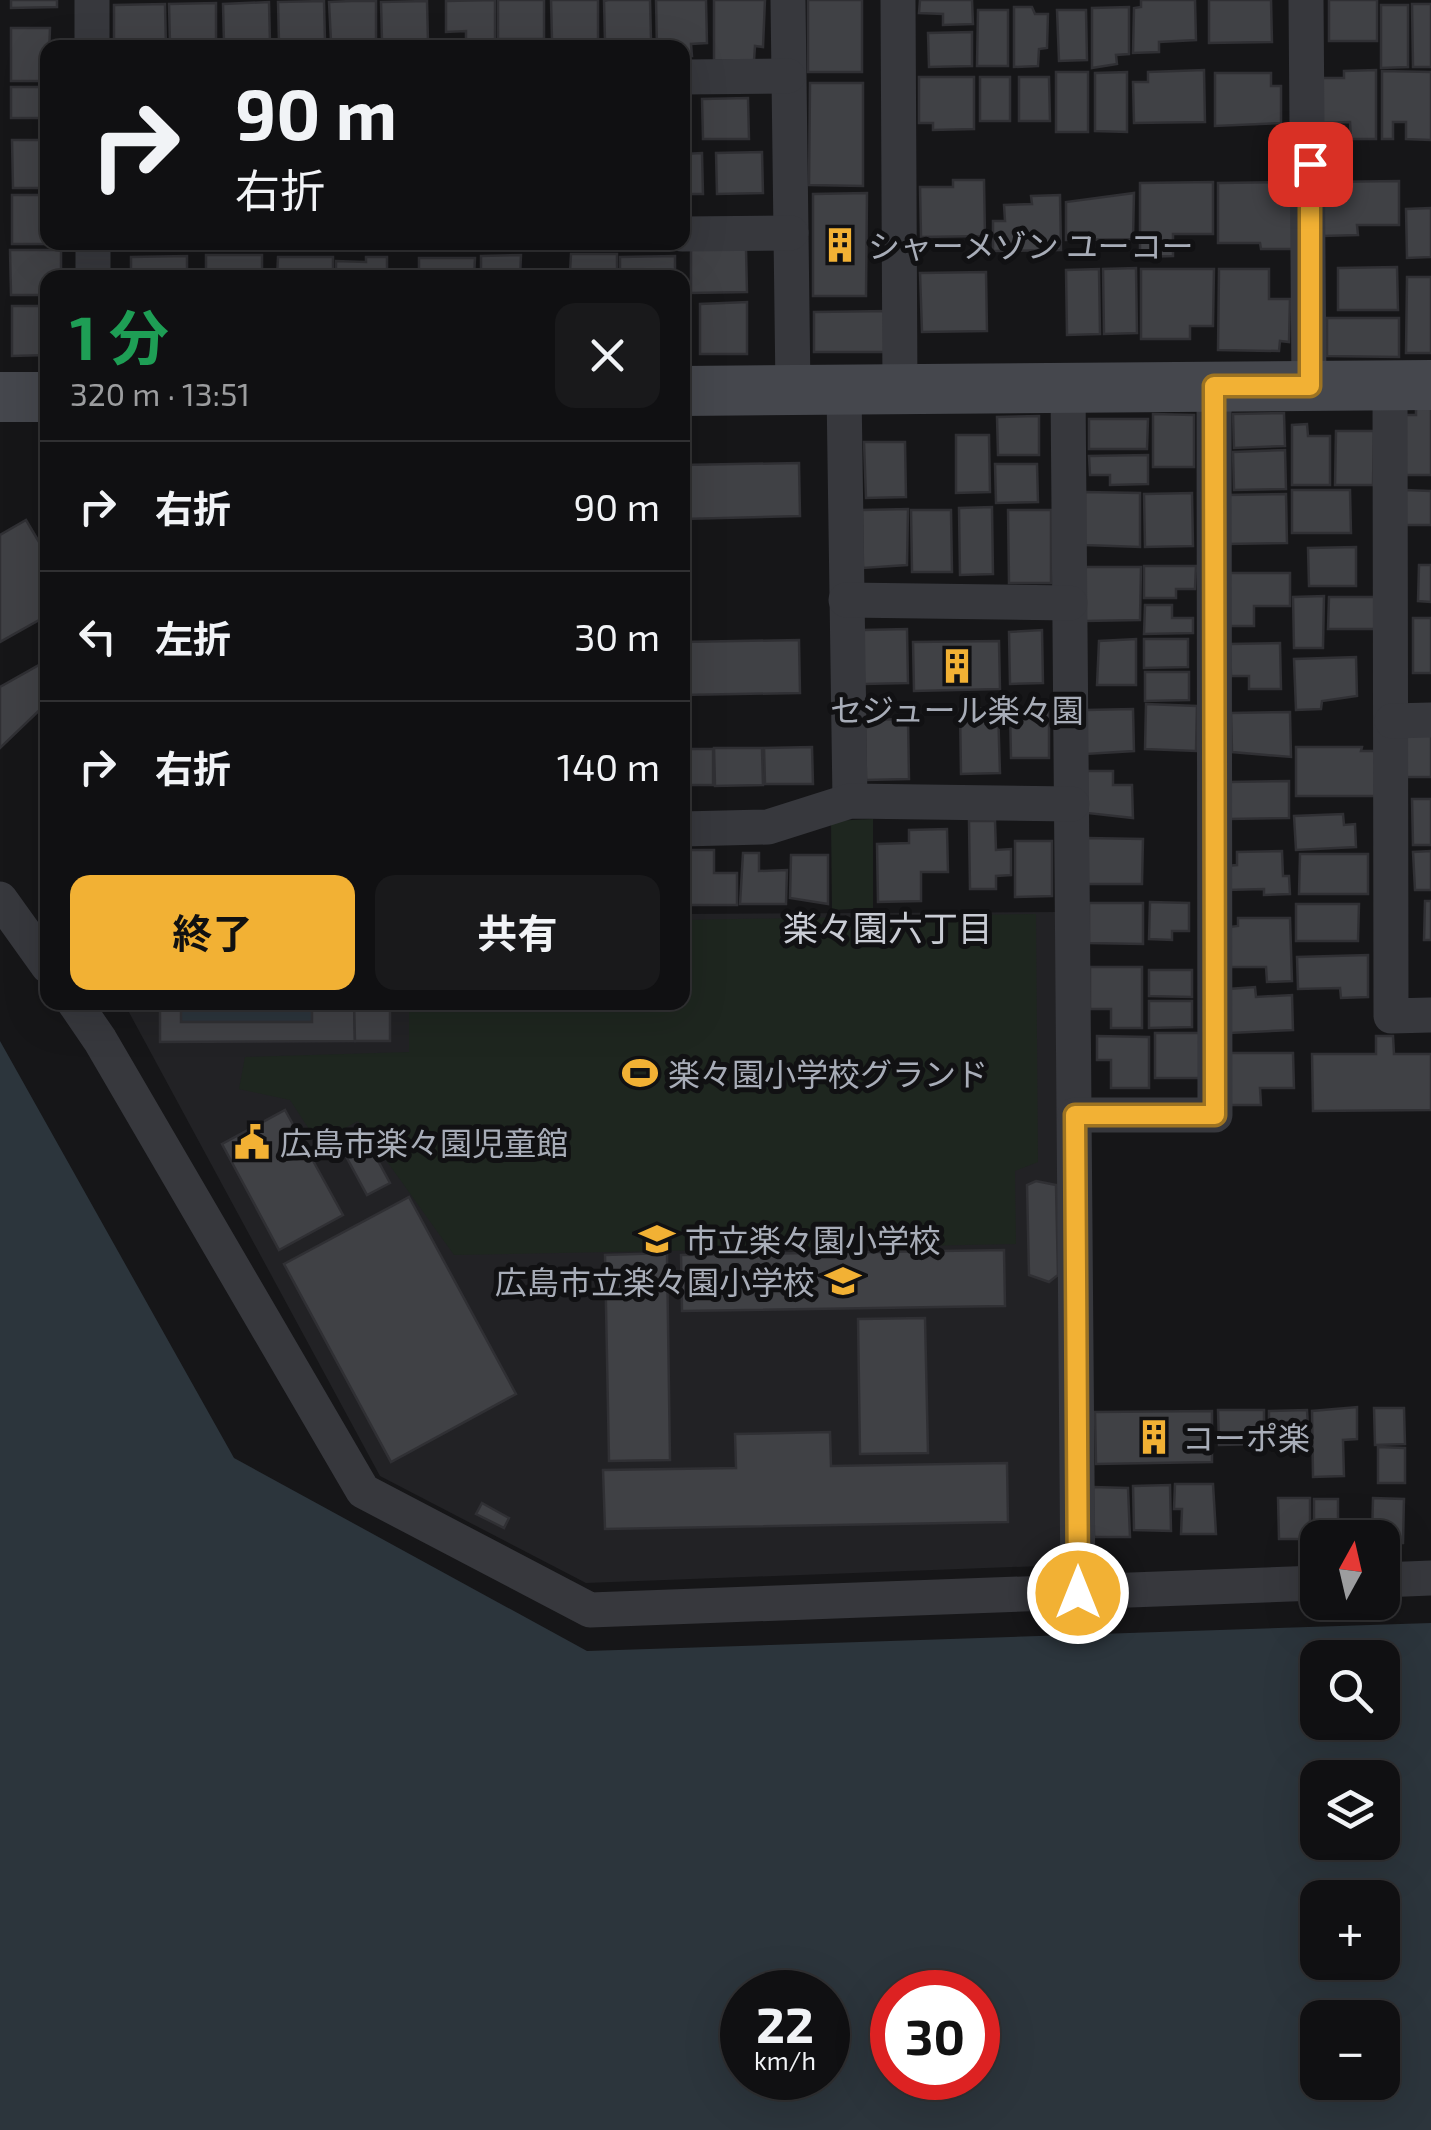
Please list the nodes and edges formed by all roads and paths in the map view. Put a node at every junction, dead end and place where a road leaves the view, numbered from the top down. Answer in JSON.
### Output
{"nodes":[{"id":1,"x":92,"y":0,"type":"edge"},
{"id":2,"x":788,"y":0,"type":"edge"},
{"id":3,"x":898,"y":0,"type":"edge"},
{"id":4,"x":1306,"y":0,"type":"edge"},
{"id":5,"x":92,"y":40,"type":"edge"},
{"id":6,"x":788,"y":76,"type":"junction"},
{"id":7,"x":690,"y":78,"type":"edge"},
{"id":8,"x":690,"y":234,"type":"edge"},
{"id":9,"x":791,"y":234,"type":"junction"},
{"id":10,"x":1214,"y":386,"type":"junction"},
{"id":11,"x":1310,"y":386,"type":"junction"},
{"id":12,"x":1410,"y":386,"type":"edge"},
{"id":13,"x":1068,"y":388,"type":"junction"},
{"id":14,"x":793,"y":390,"type":"junction"},
{"id":15,"x":844,"y":390,"type":"junction"},
{"id":16,"x":900,"y":390,"type":"junction"},
{"id":17,"x":690,"y":391,"type":"edge"},
{"id":18,"x":0,"y":397,"type":"edge"},
{"id":19,"x":40,"y":397,"type":"edge"},
{"id":20,"x":846,"y":600,"type":"junction"},
{"id":21,"x":1070,"y":603,"type":"junction"},
{"id":22,"x":1431,"y":720,"type":"edge"},
{"id":23,"x":1392,"y":721,"type":"junction"},
{"id":24,"x":850,"y":801,"type":"junction"},
{"id":25,"x":1072,"y":804,"type":"junction"},
{"id":26,"x":690,"y":829,"type":"edge"},
{"id":27,"x":0,"y":900,"type":"edge"},
{"id":28,"x":40,"y":955,"type":"edge"},
{"id":29,"x":79,"y":1010,"type":"edge"},
{"id":30,"x":1431,"y":1016,"type":"edge"},
{"id":31,"x":1075,"y":1115,"type":"junction"},
{"id":32,"x":1431,"y":1578,"type":"edge"},
{"id":33,"x":1400,"y":1579,"type":"edge"},
{"id":34,"x":1300,"y":1584,"type":"edge"},
{"id":35,"x":1078,"y":1593,"type":"junction"}],
"edges":[{"from":1,"to":5,"type":"street"},
{"from":2,"to":6,"type":"street"},
{"from":3,"to":16,"type":"street"},
{"from":4,"to":11,"type":"street"},
{"from":6,"to":7,"type":"street"},
{"from":6,"to":9,"type":"street"},
{"from":8,"to":9,"type":"street"},
{"from":9,"to":14,"type":"street"},
{"from":10,"to":11,"type":"street"},
{"from":10,"to":13,"type":"street"},
{"from":10,"to":31,"type":"street"},
{"from":11,"to":12,"type":"street"},
{"from":12,"to":23,"type":"street"},
{"from":13,"to":16,"type":"street"},
{"from":13,"to":21,"type":"street"},
{"from":14,"to":15,"type":"street"},
{"from":14,"to":17,"type":"street"},
{"from":15,"to":16,"type":"street"},
{"from":15,"to":20,"type":"street"},
{"from":18,"to":19,"type":"street"},
{"from":20,"to":21,"type":"street"},
{"from":20,"to":24,"type":"street"},
{"from":21,"to":25,"type":"street"},
{"from":22,"to":23,"type":"street"},
{"from":23,"to":30,"type":"street"},
{"from":24,"to":25,"type":"street"},
{"from":24,"to":26,"type":"street"},
{"from":25,"to":31,"type":"street"},
{"from":27,"to":28,"type":"street"},
{"from":29,"to":35,"type":"street"},
{"from":31,"to":35,"type":"street"},
{"from":32,"to":33,"type":"street"},
{"from":34,"to":35,"type":"street"}]}
